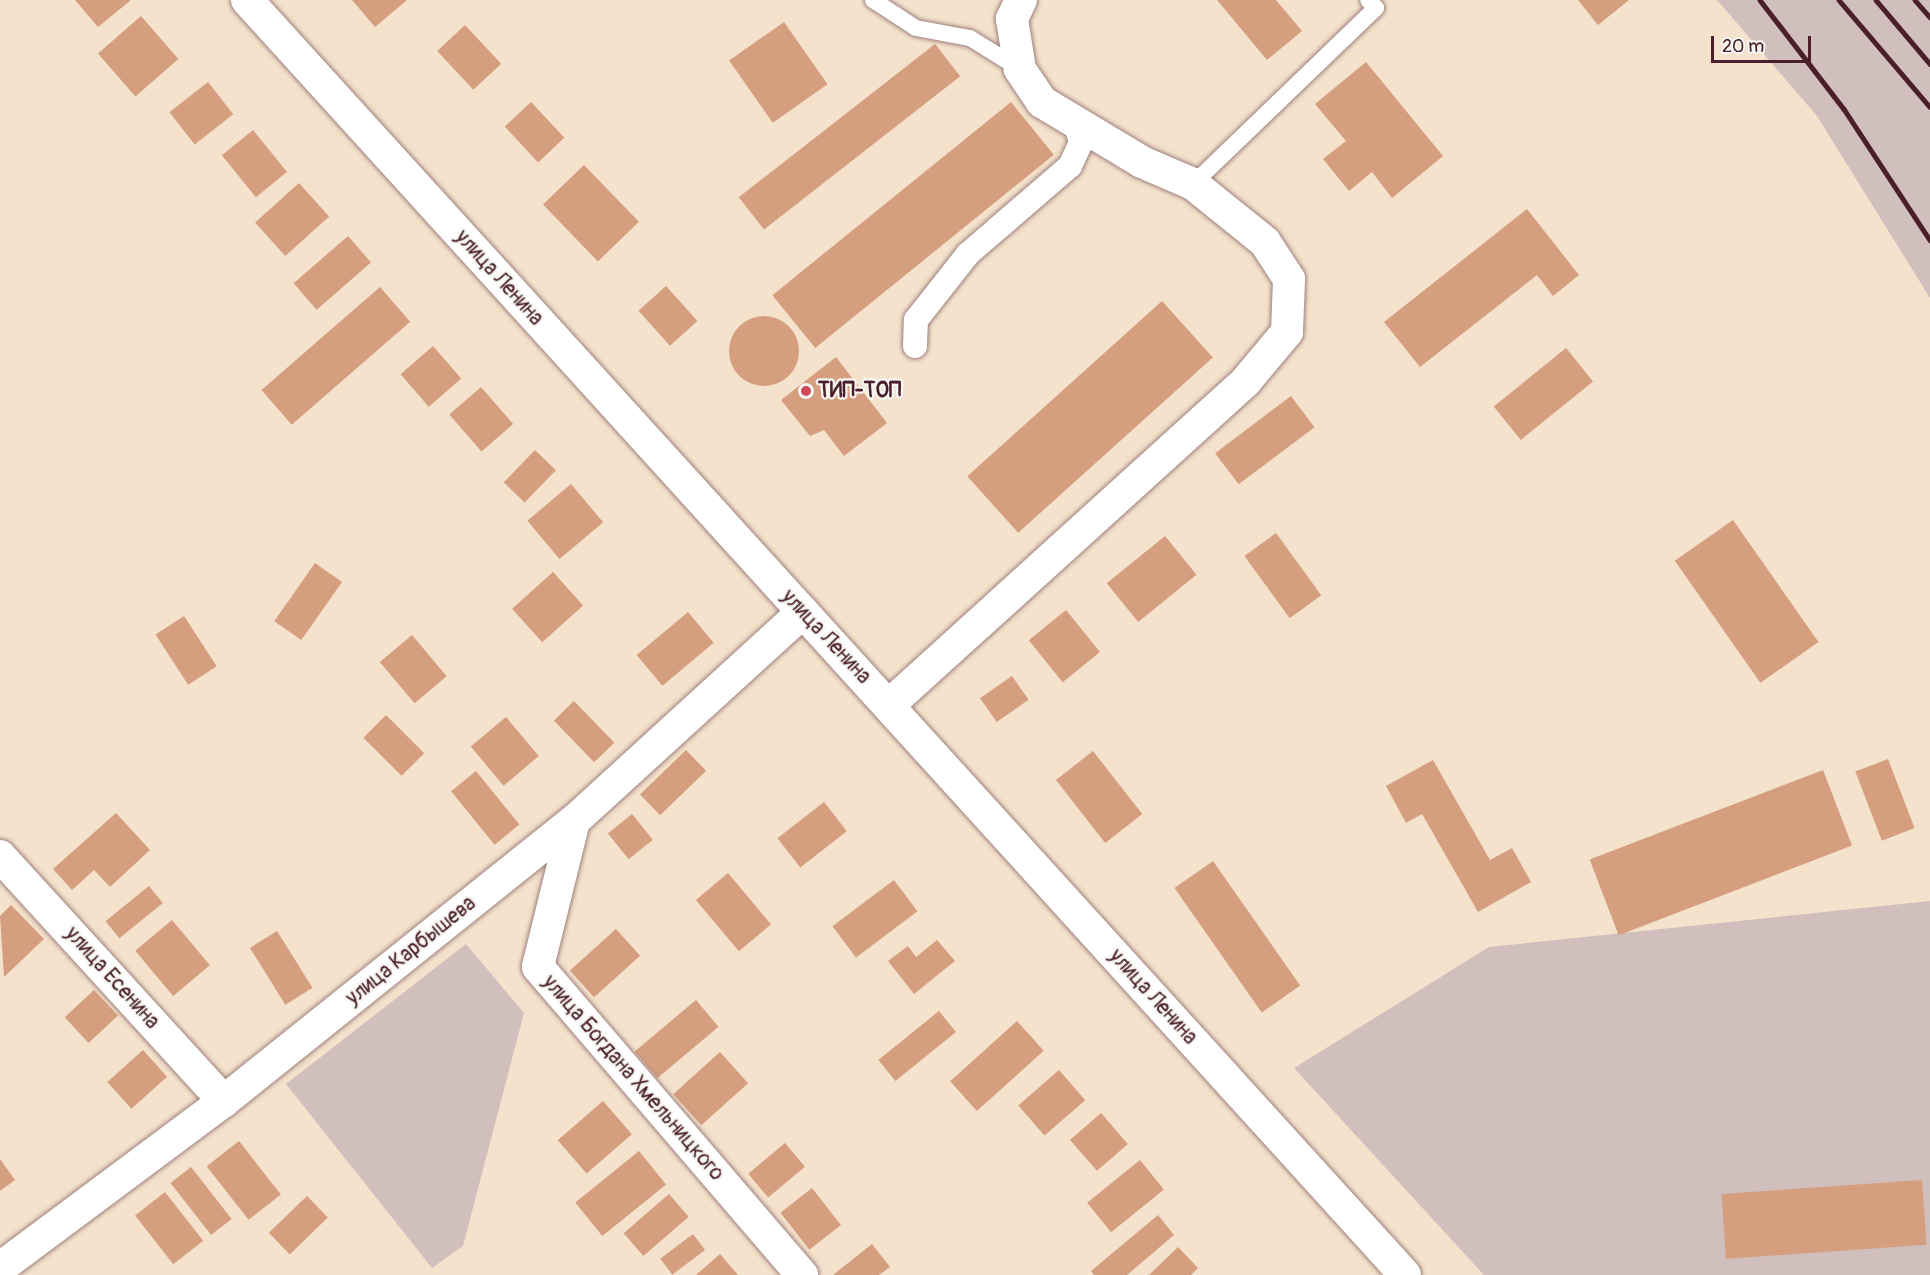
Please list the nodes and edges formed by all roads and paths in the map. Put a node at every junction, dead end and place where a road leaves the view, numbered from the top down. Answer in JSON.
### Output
{"nodes":[{"id":1,"x":247,"y":0,"type":"edge"},
{"id":2,"x":873,"y":0,"type":"edge"},
{"id":3,"x":1021,"y":0,"type":"edge"},
{"id":4,"x":1368,"y":0,"type":"edge"},
{"id":5,"x":1020,"y":69,"type":"junction"},
{"id":6,"x":1076,"y":126,"type":"junction"},
{"id":7,"x":1193,"y":184,"type":"junction"},
{"id":8,"x":915,"y":346,"type":"dead end"},
{"id":9,"x":803,"y":612,"type":"junction"},
{"id":10,"x":889,"y":705,"type":"junction"},
{"id":11,"x":574,"y":821,"type":"junction"},
{"id":12,"x":0,"y":856,"type":"edge"},
{"id":13,"x":224,"y":1101,"type":"junction"},
{"id":14,"x":0,"y":1269,"type":"edge"},
{"id":15,"x":802,"y":1275,"type":"edge"},
{"id":16,"x":1405,"y":1275,"type":"edge"}],
"edges":[{"from":1,"to":9,"type":"street","name":"улица Ленина"},
{"from":2,"to":5,"type":"lane"},
{"from":3,"to":5,"type":"street"},
{"from":4,"to":7,"type":"lane"},
{"from":5,"to":6,"type":"street"},
{"from":6,"to":7,"type":"street"},
{"from":6,"to":8,"type":"street"},
{"from":7,"to":10,"type":"street"},
{"from":9,"to":10,"type":"street","name":"улица Ленина"},
{"from":9,"to":11,"type":"street","name":"улица Карбышева"},
{"from":10,"to":16,"type":"street","name":"улица Ленина"},
{"from":11,"to":13,"type":"street","name":"улица Карбышева"},
{"from":11,"to":15,"type":"street","name":"улица Богдана Хмельницкого"},
{"from":12,"to":13,"type":"street","name":"улица Есенина"},
{"from":13,"to":14,"type":"street","name":"улица Карбышева"}]}
